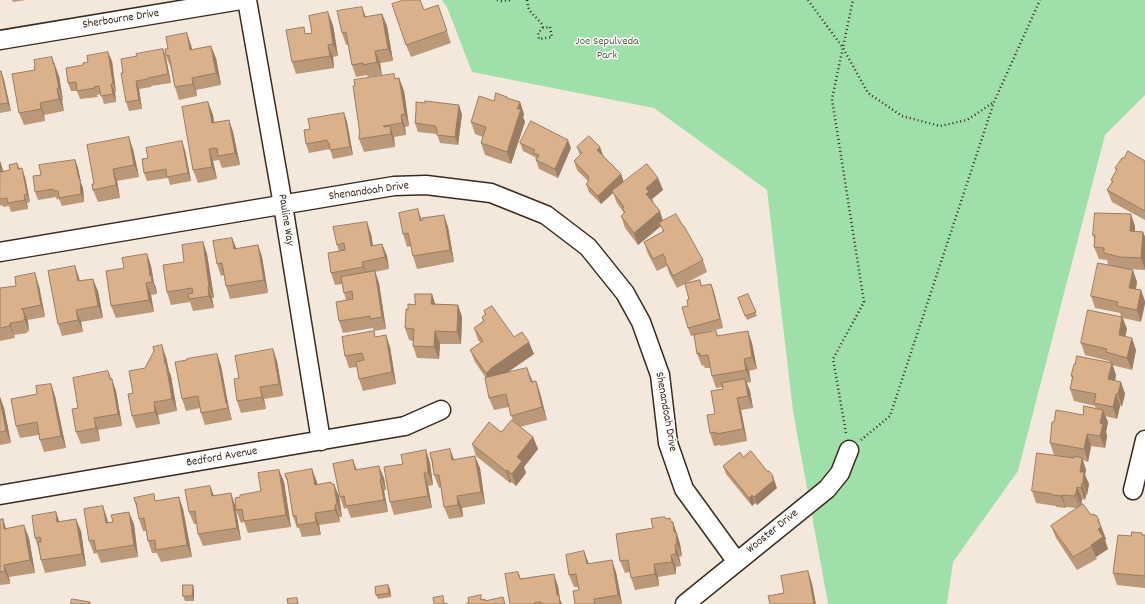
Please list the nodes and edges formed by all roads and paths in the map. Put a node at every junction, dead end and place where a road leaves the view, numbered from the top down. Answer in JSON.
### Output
{"nodes":[{"id":1,"x":241,"y":0,"type":"edge"},
{"id":2,"x":247,"y":0,"type":"edge"},
{"id":3,"x":497,"y":0,"type":"edge"},
{"id":4,"x":513,"y":0,"type":"edge"},
{"id":5,"x":527,"y":0,"type":"edge"},
{"id":6,"x":808,"y":0,"type":"edge"},
{"id":7,"x":853,"y":0,"type":"edge"},
{"id":8,"x":1040,"y":0,"type":"edge"},
{"id":9,"x":543,"y":28,"type":"junction"},
{"id":10,"x":0,"y":40,"type":"edge"},
{"id":11,"x":843,"y":48,"type":"junction"},
{"id":12,"x":994,"y":102,"type":"junction"},
{"id":13,"x":283,"y":205,"type":"junction"},
{"id":14,"x":0,"y":252,"type":"edge"},
{"id":15,"x":441,"y":410,"type":"dead end"},
{"id":16,"x":1145,"y":440,"type":"edge"},
{"id":17,"x":321,"y":441,"type":"junction"},
{"id":18,"x":849,"y":450,"type":"junction"},
{"id":19,"x":1133,"y":490,"type":"dead end"},
{"id":20,"x":0,"y":495,"type":"edge"},
{"id":21,"x":737,"y":562,"type":"junction"},
{"id":22,"x":685,"y":604,"type":"edge"}],
"edges":[{"from":1,"to":10,"type":"street","name":"Sherbourne Drive"},
{"from":2,"to":13,"type":"street","name":"Pauline Way"},
{"from":3,"to":4,"type":"path"},
{"from":5,"to":9,"type":"path"},
{"from":6,"to":11,"type":"path"},
{"from":7,"to":11,"type":"path"},
{"from":8,"to":12,"type":"path"},
{"from":9,"to":9,"type":"path"},
{"from":11,"to":12,"type":"path"},
{"from":11,"to":18,"type":"path"},
{"from":12,"to":18,"type":"path"},
{"from":13,"to":14,"type":"street","name":"Shenandoah Drive"},
{"from":13,"to":17,"type":"street","name":"Pauline Way"},
{"from":13,"to":21,"type":"street","name":"Shenandoah Drive"},
{"from":15,"to":17,"type":"street","name":"Bedford Avenue"},
{"from":16,"to":19,"type":"street"},
{"from":17,"to":20,"type":"street","name":"Bedford Avenue"},
{"from":18,"to":21,"type":"street","name":"Wooster Drive"},
{"from":21,"to":22,"type":"street","name":"Wooster Drive"}]}
